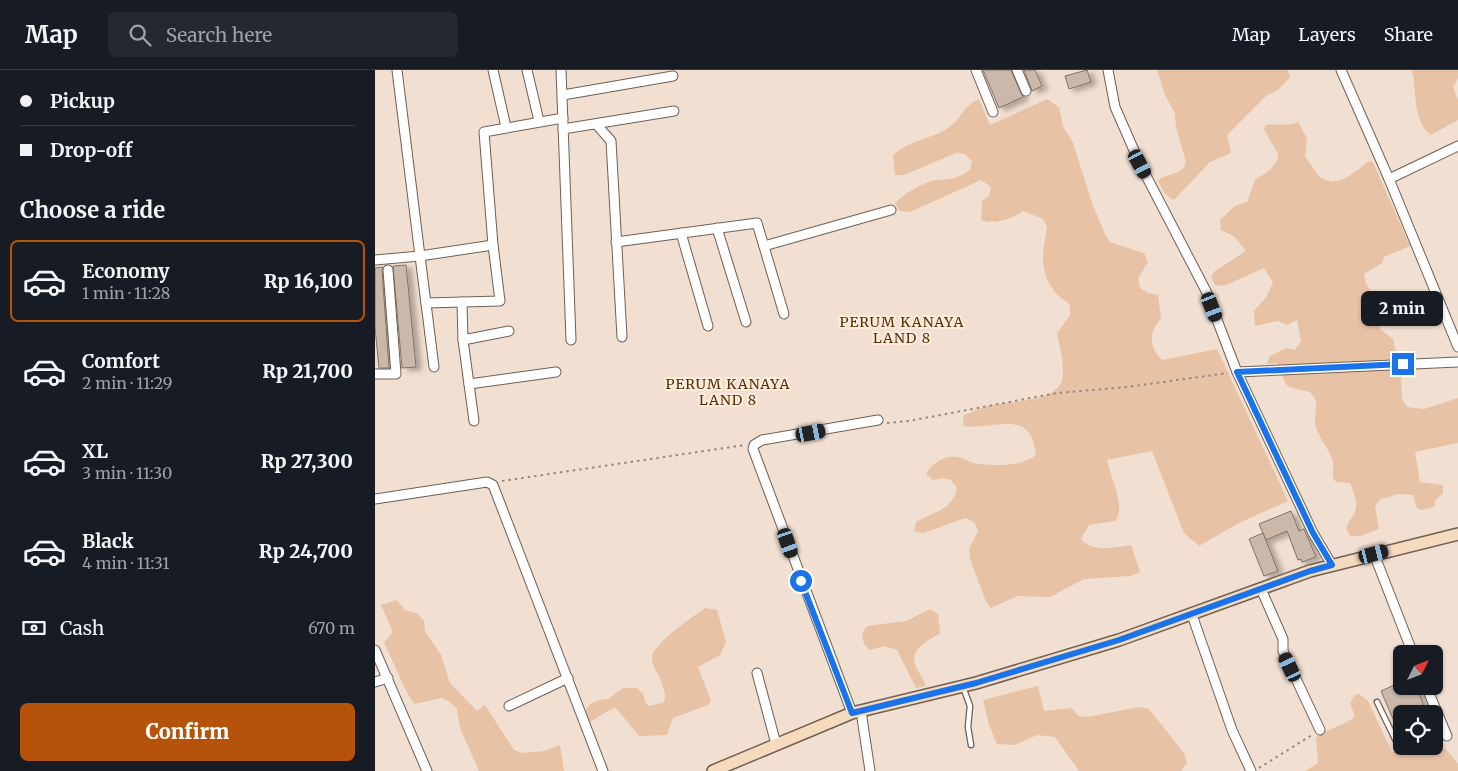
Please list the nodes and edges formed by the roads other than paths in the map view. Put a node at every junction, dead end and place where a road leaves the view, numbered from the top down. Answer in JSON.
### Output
{"nodes":[{"id":1,"x":397,"y":70,"type":"edge"},
{"id":2,"x":493,"y":70,"type":"edge"},
{"id":3,"x":527,"y":70,"type":"edge"},
{"id":4,"x":561,"y":70,"type":"edge"},
{"id":5,"x":976,"y":70,"type":"edge"},
{"id":6,"x":1017,"y":70,"type":"edge"},
{"id":7,"x":1108,"y":70,"type":"edge"},
{"id":8,"x":1341,"y":70,"type":"edge"},
{"id":9,"x":673,"y":76,"type":"dead end"},
{"id":10,"x":1026,"y":91,"type":"dead end"},
{"id":11,"x":563,"y":95,"type":"junction"},
{"id":12,"x":674,"y":111,"type":"dead end"},
{"id":13,"x":993,"y":112,"type":"dead end"},
{"id":14,"x":563,"y":118,"type":"junction"},
{"id":15,"x":539,"y":121,"type":"junction"},
{"id":16,"x":595,"y":124,"type":"junction"},
{"id":17,"x":505,"y":127,"type":"junction"},
{"id":18,"x":563,"y":129,"type":"junction"},
{"id":19,"x":1457,"y":149,"type":"edge"},
{"id":20,"x":1389,"y":179,"type":"junction"},
{"id":21,"x":891,"y":210,"type":"dead end"},
{"id":22,"x":717,"y":228,"type":"junction"},
{"id":23,"x":681,"y":233,"type":"junction"},
{"id":24,"x":617,"y":242,"type":"junction"},
{"id":25,"x":493,"y":245,"type":"junction"},
{"id":26,"x":764,"y":246,"type":"junction"},
{"id":27,"x":420,"y":256,"type":"junction"},
{"id":28,"x":375,"y":260,"type":"edge"},
{"id":29,"x":389,"y":270,"type":"dead end"},
{"id":30,"x":462,"y":302,"type":"junction"},
{"id":31,"x":426,"y":303,"type":"junction"},
{"id":32,"x":784,"y":314,"type":"dead end"},
{"id":33,"x":746,"y":322,"type":"dead end"},
{"id":34,"x":708,"y":326,"type":"dead end"},
{"id":35,"x":509,"y":331,"type":"dead end"},
{"id":36,"x":622,"y":337,"type":"dead end"},
{"id":37,"x":463,"y":340,"type":"junction"},
{"id":38,"x":571,"y":340,"type":"dead end"},
{"id":39,"x":1458,"y":347,"type":"edge"},
{"id":40,"x":1458,"y":362,"type":"edge"},
{"id":41,"x":434,"y":367,"type":"dead end"},
{"id":42,"x":556,"y":372,"type":"dead end"},
{"id":43,"x":1237,"y":372,"type":"junction"},
{"id":44,"x":375,"y":374,"type":"edge"},
{"id":45,"x":469,"y":384,"type":"junction"},
{"id":46,"x":878,"y":420,"type":"road end"},
{"id":47,"x":474,"y":421,"type":"dead end"},
{"id":48,"x":375,"y":499,"type":"edge"},
{"id":49,"x":1458,"y":534,"type":"edge"},
{"id":50,"x":1374,"y":554,"type":"junction"},
{"id":51,"x":1332,"y":565,"type":"junction"},
{"id":52,"x":1261,"y":589,"type":"junction"},
{"id":53,"x":1192,"y":615,"type":"junction"},
{"id":54,"x":1409,"y":645,"type":"edge"},
{"id":55,"x":375,"y":650,"type":"edge"},
{"id":56,"x":757,"y":673,"type":"dead end"},
{"id":57,"x":388,"y":678,"type":"junction"},
{"id":58,"x":567,"y":678,"type":"junction"},
{"id":59,"x":375,"y":682,"type":"edge"},
{"id":60,"x":963,"y":686,"type":"junction"},
{"id":61,"x":1377,"y":702,"type":"dead end"},
{"id":62,"x":509,"y":706,"type":"dead end"},
{"id":63,"x":857,"y":712,"type":"junction"},
{"id":64,"x":1320,"y":730,"type":"road end"},
{"id":65,"x":1443,"y":731,"type":"edge"},
{"id":66,"x":1393,"y":735,"type":"edge"},
{"id":67,"x":1447,"y":736,"type":"dead end"},
{"id":68,"x":775,"y":744,"type":"junction"},
{"id":69,"x":971,"y":745,"type":"dead end"},
{"id":70,"x":427,"y":771,"type":"edge"},
{"id":71,"x":603,"y":771,"type":"edge"},
{"id":72,"x":713,"y":771,"type":"edge"},
{"id":73,"x":870,"y":771,"type":"edge"},
{"id":74,"x":1253,"y":771,"type":"edge"}],
"edges":[{"from":1,"to":27,"type":"street"},
{"from":2,"to":17,"type":"street"},
{"from":3,"to":15,"type":"street"},
{"from":4,"to":11,"type":"street"},
{"from":5,"to":13,"type":"street"},
{"from":6,"to":10,"type":"street"},
{"from":7,"to":43,"type":"street"},
{"from":8,"to":20,"type":"street"},
{"from":9,"to":11,"type":"street"},
{"from":11,"to":14,"type":"street"},
{"from":12,"to":16,"type":"street"},
{"from":14,"to":15,"type":"street"},
{"from":14,"to":18,"type":"street"},
{"from":15,"to":17,"type":"street"},
{"from":16,"to":18,"type":"street"},
{"from":16,"to":24,"type":"street"},
{"from":17,"to":25,"type":"street"},
{"from":18,"to":38,"type":"street"},
{"from":19,"to":20,"type":"street"},
{"from":20,"to":39,"type":"street"},
{"from":21,"to":26,"type":"street"},
{"from":22,"to":23,"type":"street"},
{"from":22,"to":26,"type":"street"},
{"from":22,"to":33,"type":"street"},
{"from":23,"to":24,"type":"street"},
{"from":23,"to":34,"type":"street"},
{"from":24,"to":36,"type":"street"},
{"from":25,"to":27,"type":"street"},
{"from":25,"to":30,"type":"street"},
{"from":26,"to":32,"type":"street"},
{"from":27,"to":28,"type":"street"},
{"from":27,"to":31,"type":"street"},
{"from":29,"to":44,"type":"street"},
{"from":30,"to":31,"type":"street"},
{"from":30,"to":37,"type":"street"},
{"from":31,"to":41,"type":"street"},
{"from":35,"to":37,"type":"street"},
{"from":37,"to":45,"type":"street"},
{"from":40,"to":43,"type":"street"},
{"from":42,"to":45,"type":"street"},
{"from":43,"to":51,"type":"street"},
{"from":45,"to":47,"type":"street"},
{"from":46,"to":63,"type":"street"},
{"from":48,"to":58,"type":"street"},
{"from":49,"to":50,"type":"main road"},
{"from":50,"to":51,"type":"main road"},
{"from":50,"to":54,"type":"street"},
{"from":51,"to":52,"type":"main road"},
{"from":52,"to":53,"type":"main road"},
{"from":52,"to":64,"type":"street"},
{"from":53,"to":60,"type":"main road"},
{"from":53,"to":74,"type":"street"},
{"from":55,"to":57,"type":"street"},
{"from":56,"to":68,"type":"street"},
{"from":57,"to":59,"type":"street"},
{"from":57,"to":70,"type":"street"},
{"from":58,"to":62,"type":"street"},
{"from":58,"to":71,"type":"street"},
{"from":60,"to":63,"type":"main road"},
{"from":60,"to":69,"type":"lane"},
{"from":61,"to":66,"type":"lane"},
{"from":63,"to":68,"type":"main road"},
{"from":63,"to":73,"type":"street"},
{"from":65,"to":67,"type":"street"},
{"from":68,"to":72,"type":"main road"}]}
